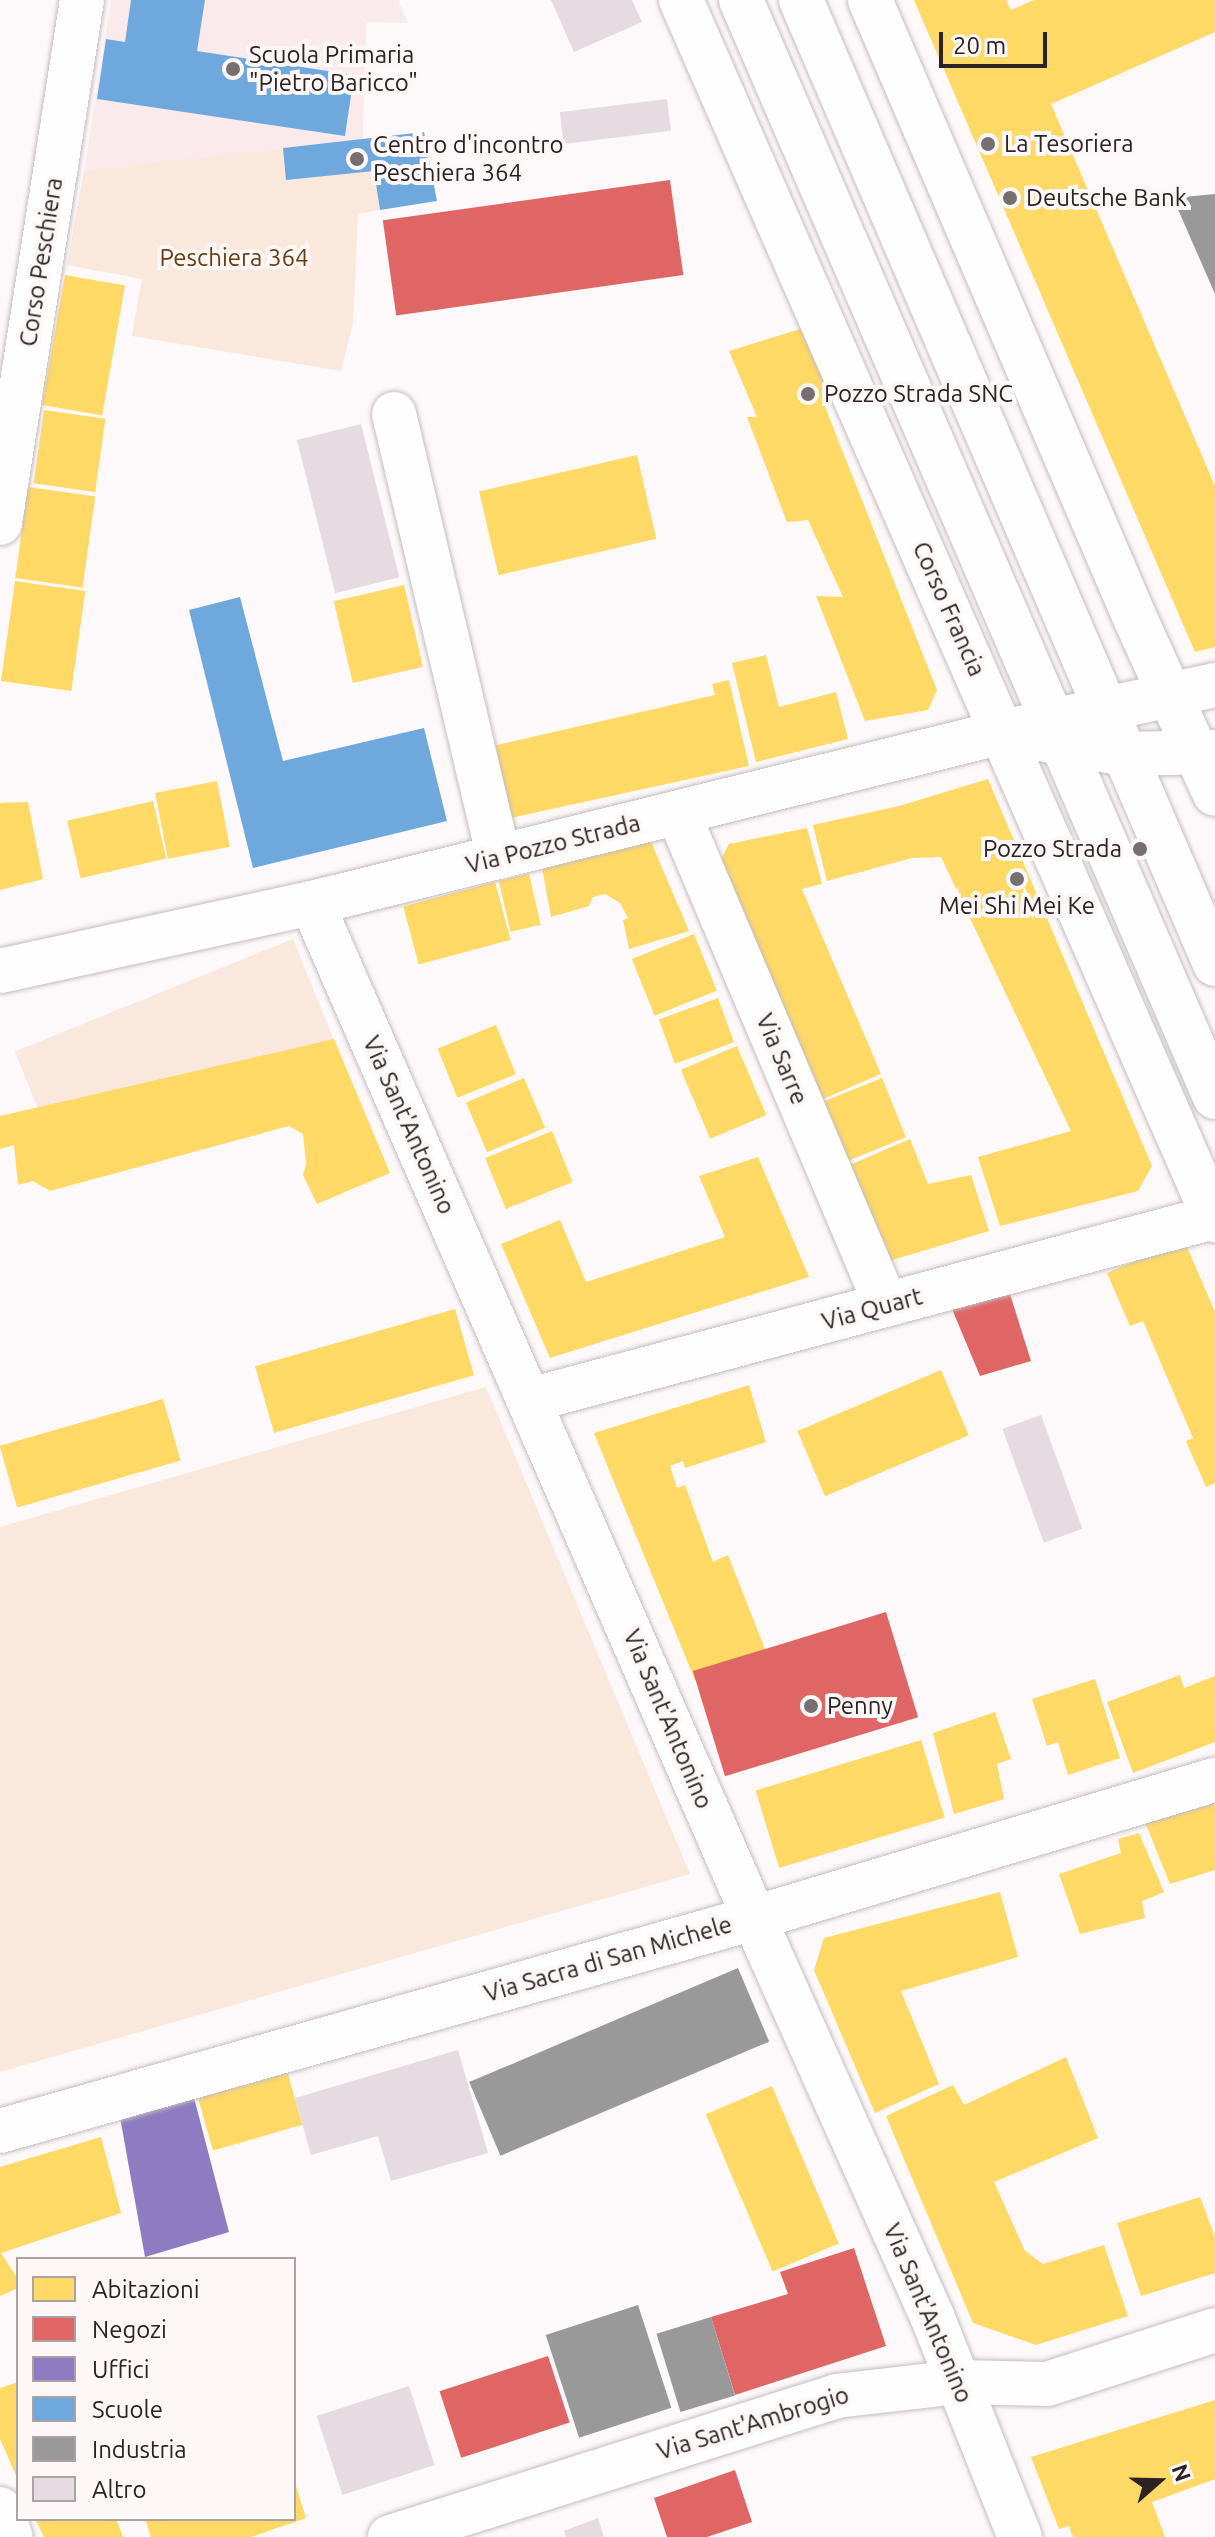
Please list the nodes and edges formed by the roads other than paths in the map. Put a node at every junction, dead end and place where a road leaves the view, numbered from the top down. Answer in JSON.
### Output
{"nodes":[{"id":1,"x":82,"y":0,"type":"edge"},
{"id":2,"x":681,"y":0,"type":"edge"},
{"id":3,"x":741,"y":0,"type":"edge"},
{"id":4,"x":801,"y":0,"type":"edge"},
{"id":5,"x":870,"y":0,"type":"edge"},
{"id":6,"x":394,"y":414,"type":"dead end"},
{"id":7,"x":0,"y":523,"type":"edge"},
{"id":8,"x":1215,"y":685,"type":"edge"},
{"id":9,"x":1168,"y":695,"type":"junction"},
{"id":10,"x":1105,"y":708,"type":"junction"},
{"id":11,"x":1003,"y":732,"type":"junction"},
{"id":12,"x":1058,"y":732,"type":"junction"},
{"id":13,"x":1206,"y":753,"type":"edge"},
{"id":14,"x":1125,"y":754,"type":"junction"},
{"id":15,"x":1215,"y":794,"type":"edge"},
{"id":16,"x":678,"y":813,"type":"junction"},
{"id":17,"x":499,"y":857,"type":"junction"},
{"id":18,"x":312,"y":903,"type":"junction"},
{"id":19,"x":1215,"y":964,"type":"edge"},
{"id":20,"x":0,"y":971,"type":"edge"},
{"id":21,"x":1215,"y":1097,"type":"edge"},
{"id":22,"x":1214,"y":1218,"type":"edge"},
{"id":23,"x":886,"y":1305,"type":"junction"},
{"id":24,"x":530,"y":1400,"type":"junction"},
{"id":25,"x":1215,"y":1780,"type":"edge"},
{"id":26,"x":754,"y":1918,"type":"junction"},
{"id":27,"x":0,"y":2131,"type":"edge"},
{"id":28,"x":1215,"y":2330,"type":"edge"},
{"id":29,"x":959,"y":2382,"type":"junction"},
{"id":30,"x":0,"y":2509,"type":"edge"},
{"id":31,"x":11,"y":2537,"type":"edge"},
{"id":32,"x":390,"y":2537,"type":"edge"},
{"id":33,"x":1020,"y":2537,"type":"edge"}],
"edges":[{"from":1,"to":7,"type":"street","name":"Corso Peschiera"},
{"from":2,"to":11,"type":"street","name":"Corso Francia"},
{"from":3,"to":12,"type":"street","name":"Corso Francia"},
{"from":4,"to":10,"type":"street"},
{"from":5,"to":9,"type":"street"},
{"from":6,"to":17,"type":"street"},
{"from":8,"to":9,"type":"street","name":"Via Pozzo Strada"},
{"from":9,"to":10,"type":"street","name":"Via Pozzo Strada"},
{"from":9,"to":13,"type":"street"},
{"from":10,"to":12,"type":"street","name":"Via Pozzo Strada"},
{"from":10,"to":14,"type":"street"},
{"from":11,"to":12,"type":"street","name":"Via Pozzo Strada"},
{"from":11,"to":16,"type":"street","name":"Via Pozzo Strada"},
{"from":11,"to":22,"type":"street","name":"Corso Francia"},
{"from":12,"to":14,"type":"street"},
{"from":12,"to":21,"type":"street","name":"Corso Francia"},
{"from":13,"to":14,"type":"street"},
{"from":13,"to":15,"type":"street"},
{"from":14,"to":19,"type":"street"},
{"from":16,"to":17,"type":"street","name":"Via Pozzo Strada"},
{"from":16,"to":23,"type":"street","name":"Via Sarre"},
{"from":17,"to":18,"type":"street","name":"Via Pozzo Strada"},
{"from":18,"to":20,"type":"street","name":"Via Pozzo Strada"},
{"from":18,"to":24,"type":"street","name":"Via Sant'Antonino"},
{"from":22,"to":23,"type":"street","name":"Via Quart"},
{"from":23,"to":24,"type":"street","name":"Via Quart"},
{"from":24,"to":26,"type":"street","name":"Via Sant'Antonino"},
{"from":25,"to":26,"type":"street","name":"Via Sacra di San Michele"},
{"from":26,"to":27,"type":"street","name":"Via Sacra di San Michele"},
{"from":26,"to":29,"type":"street","name":"Via Sant'Antonino"},
{"from":28,"to":29,"type":"street","name":"Via Sant'Ambrogio"},
{"from":29,"to":32,"type":"street","name":"Via Sant'Ambrogio"},
{"from":29,"to":33,"type":"street","name":"Via Sant'Antonino"},
{"from":30,"to":31,"type":"street"}]}
